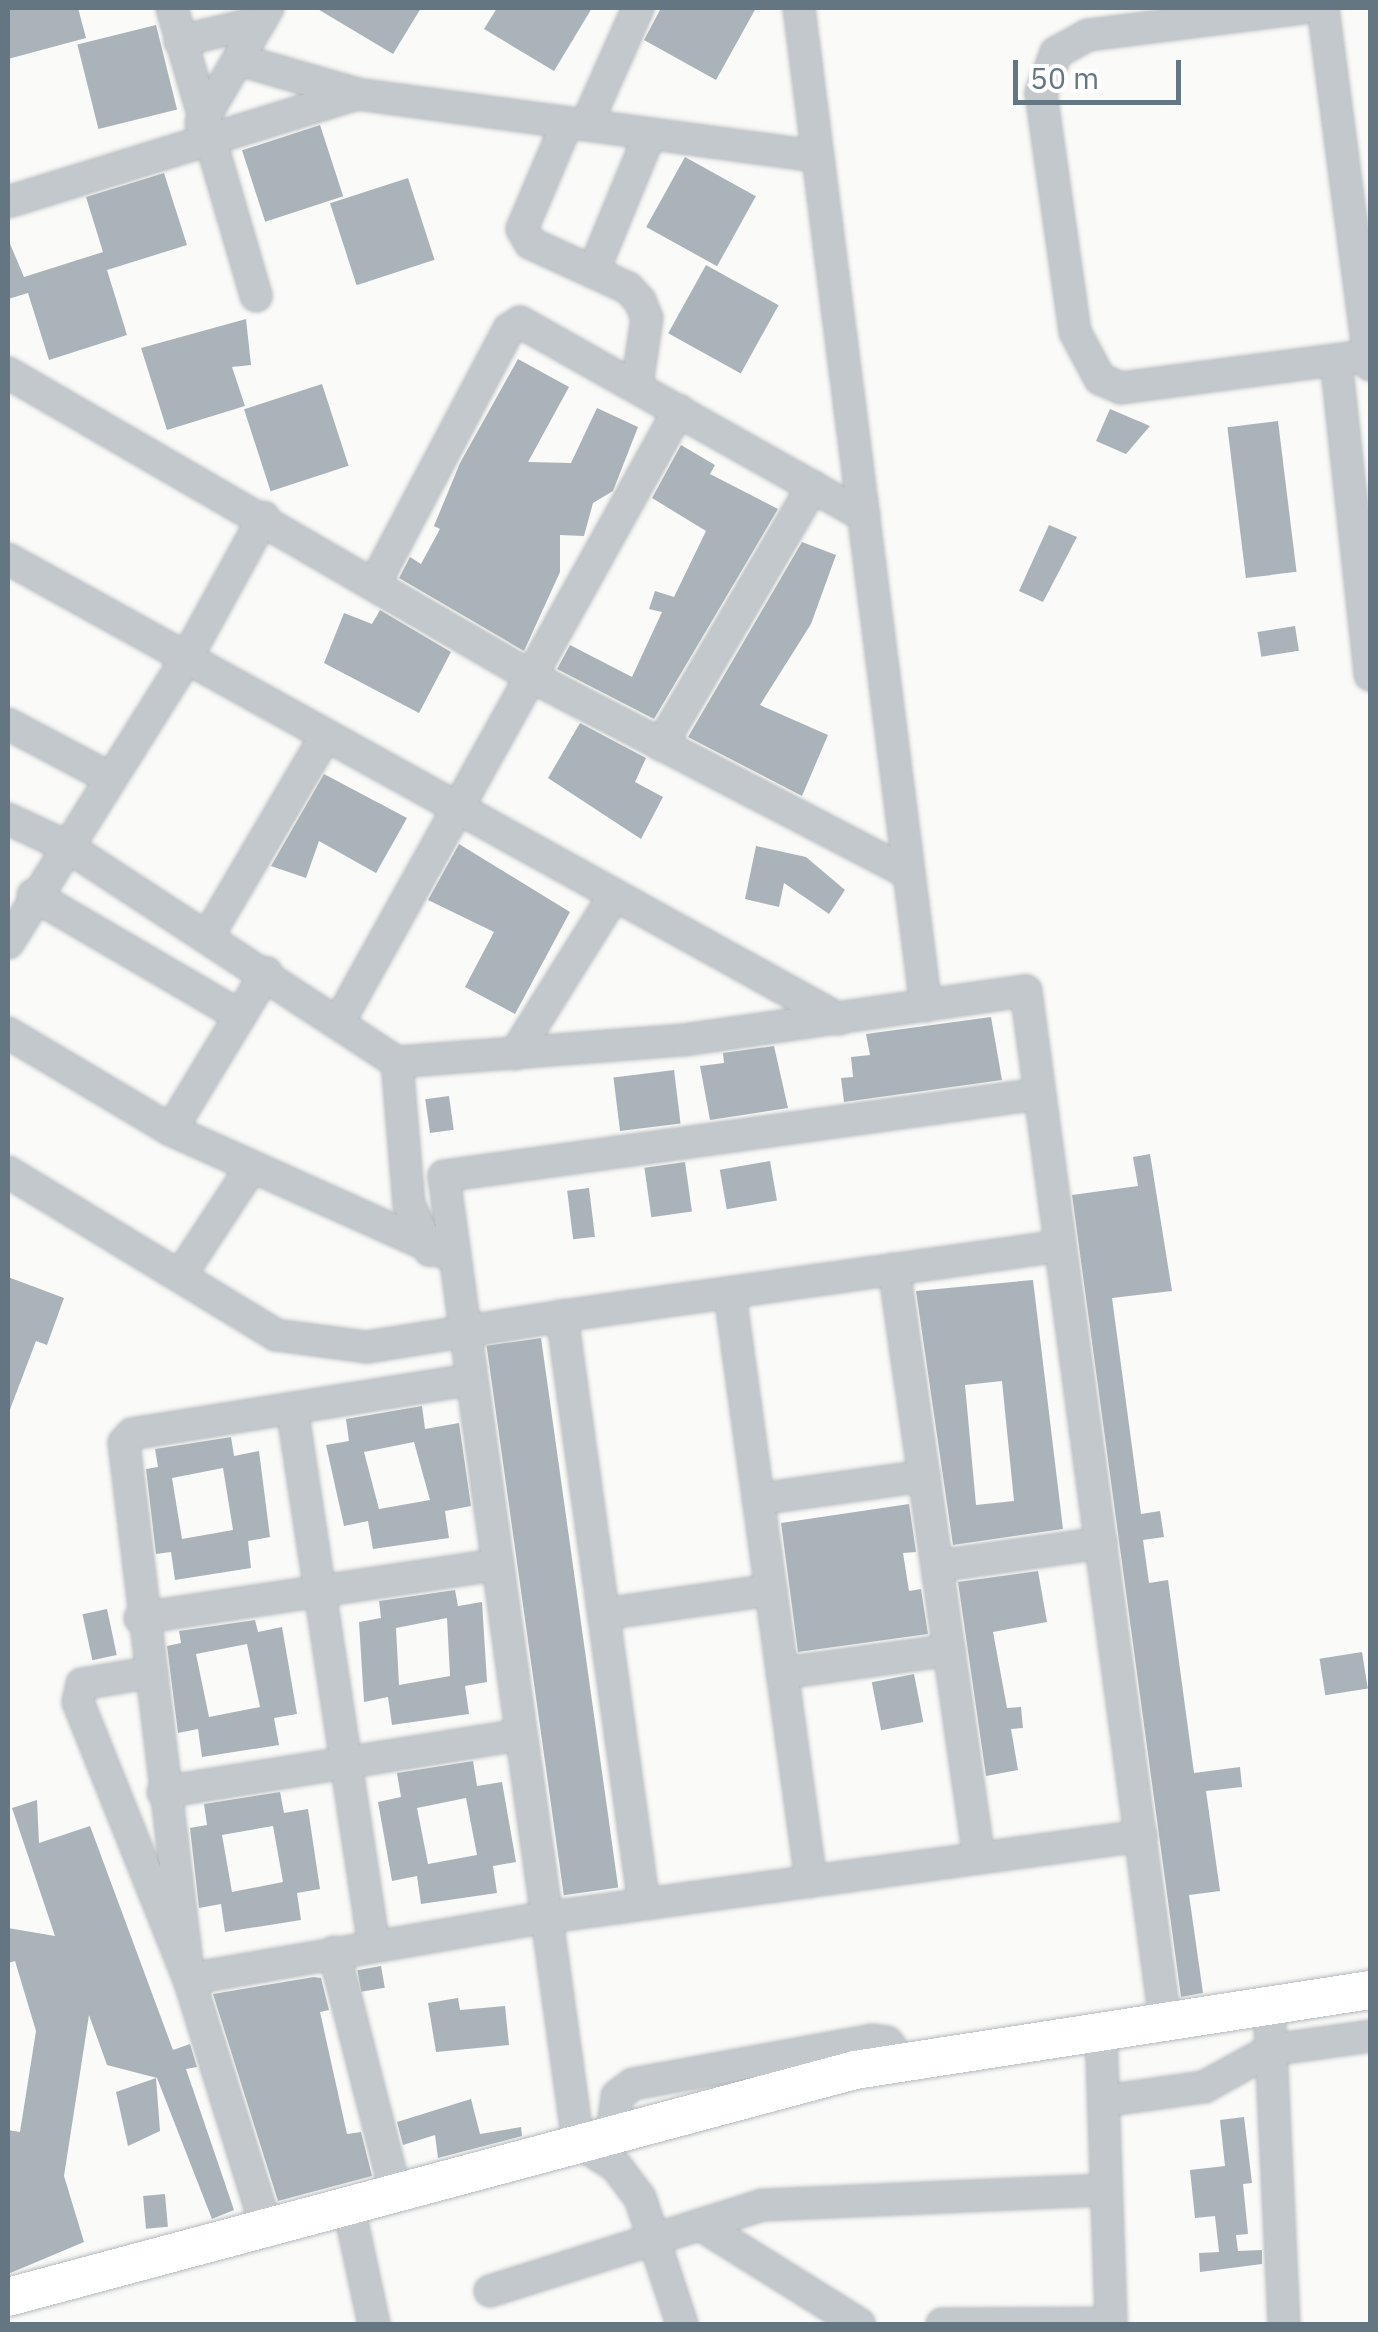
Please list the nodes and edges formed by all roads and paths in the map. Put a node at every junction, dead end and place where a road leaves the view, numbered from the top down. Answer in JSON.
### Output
{"nodes":[{"id":1,"x":172,"y":8,"type":"edge"},
{"id":2,"x":638,"y":8,"type":"edge"},
{"id":3,"x":798,"y":8,"type":"edge"},
{"id":4,"x":1303,"y":8,"type":"edge"},
{"id":5,"x":1322,"y":8,"type":"edge"},
{"id":6,"x":264,"y":15,"type":"edge"},
{"id":7,"x":180,"y":41,"type":"junction"},
{"id":8,"x":243,"y":61,"type":"junction"},
{"id":9,"x":357,"y":94,"type":"junction"},
{"id":10,"x":577,"y":124,"type":"junction"},
{"id":11,"x":203,"y":131,"type":"junction"},
{"id":12,"x":650,"y":134,"type":"junction"},
{"id":13,"x":818,"y":156,"type":"junction"},
{"id":14,"x":8,"y":202,"type":"edge"},
{"id":15,"x":593,"y":272,"type":"junction"},
{"id":16,"x":256,"y":296,"type":"dead end"},
{"id":17,"x":1357,"y":360,"type":"edge"},
{"id":18,"x":8,"y":374,"type":"edge"},
{"id":19,"x":638,"y":386,"type":"junction"},
{"id":20,"x":679,"y":410,"type":"junction"},
{"id":21,"x":813,"y":486,"type":"junction"},
{"id":22,"x":864,"y":516,"type":"junction"},
{"id":23,"x":264,"y":518,"type":"junction"},
{"id":24,"x":8,"y":558,"type":"edge"},
{"id":25,"x":376,"y":581,"type":"junction"},
{"id":26,"x":186,"y":661,"type":"junction"},
{"id":27,"x":1370,"y":675,"type":"edge"},
{"id":28,"x":532,"y":677,"type":"junction"},
{"id":29,"x":8,"y":724,"type":"edge"},
{"id":30,"x":324,"y":738,"type":"junction"},
{"id":31,"x":661,"y":744,"type":"junction"},
{"id":32,"x":106,"y":776,"type":"junction"},
{"id":33,"x":458,"y":812,"type":"junction"},
{"id":34,"x":8,"y":818,"type":"edge"},
{"id":35,"x":68,"y":847,"type":"junction"},
{"id":36,"x":909,"y":873,"type":"junction"},
{"id":37,"x":33,"y":895,"type":"junction"},
{"id":38,"x":612,"y":897,"type":"junction"},
{"id":39,"x":208,"y":936,"type":"junction"},
{"id":40,"x":8,"y":943,"type":"edge"},
{"id":41,"x":266,"y":973,"type":"junction"},
{"id":42,"x":926,"y":1006,"type":"junction"},
{"id":43,"x":240,"y":1016,"type":"junction"},
{"id":44,"x":839,"y":1019,"type":"junction"},
{"id":45,"x":339,"y":1022,"type":"junction"},
{"id":46,"x":8,"y":1033,"type":"edge"},
{"id":47,"x":515,"y":1054,"type":"junction"},
{"id":48,"x":397,"y":1062,"type":"junction"},
{"id":49,"x":1040,"y":1094,"type":"junction"},
{"id":50,"x":172,"y":1130,"type":"junction"},
{"id":51,"x":251,"y":1168,"type":"junction"},
{"id":52,"x":8,"y":1172,"type":"edge"},
{"id":53,"x":1060,"y":1246,"type":"junction"},
{"id":54,"x":441,"y":1254,"type":"junction"},
{"id":55,"x":894,"y":1269,"type":"junction"},
{"id":56,"x":182,"y":1272,"type":"junction"},
{"id":57,"x":730,"y":1294,"type":"junction"},
{"id":58,"x":562,"y":1316,"type":"junction"},
{"id":59,"x":460,"y":1330,"type":"junction"},
{"id":60,"x":468,"y":1380,"type":"junction"},
{"id":61,"x":292,"y":1408,"type":"junction"},
{"id":62,"x":924,"y":1476,"type":"junction"},
{"id":63,"x":758,"y":1499,"type":"junction"},
{"id":64,"x":1101,"y":1542,"type":"junction"},
{"id":65,"x":494,"y":1565,"type":"junction"},
{"id":66,"x":937,"y":1566,"type":"junction"},
{"id":67,"x":771,"y":1590,"type":"junction"},
{"id":68,"x":320,"y":1591,"type":"junction"},
{"id":69,"x":604,"y":1614,"type":"junction"},
{"id":70,"x":140,"y":1618,"type":"junction"},
{"id":71,"x":950,"y":1650,"type":"junction"},
{"id":72,"x":147,"y":1673,"type":"junction"},
{"id":73,"x":782,"y":1673,"type":"junction"},
{"id":74,"x":518,"y":1735,"type":"junction"},
{"id":75,"x":346,"y":1763,"type":"junction"},
{"id":76,"x":163,"y":1792,"type":"junction"},
{"id":77,"x":1141,"y":1836,"type":"junction"},
{"id":78,"x":979,"y":1858,"type":"junction"},
{"id":79,"x":811,"y":1881,"type":"junction"},
{"id":80,"x":644,"y":1904,"type":"junction"},
{"id":81,"x":543,"y":1918,"type":"junction"},
{"id":82,"x":374,"y":1946,"type":"junction"},
{"id":83,"x":334,"y":1952,"type":"junction"},
{"id":84,"x":189,"y":1979,"type":"junction"},
{"id":85,"x":1370,"y":1990,"type":"edge"},
{"id":86,"x":1269,"y":2005,"type":"junction"},
{"id":87,"x":1165,"y":2021,"type":"junction"},
{"id":88,"x":1101,"y":2032,"type":"junction"},
{"id":89,"x":1370,"y":2036,"type":"edge"},
{"id":90,"x":1270,"y":2050,"type":"junction"},
{"id":91,"x":1104,"y":2101,"type":"junction"},
{"id":92,"x":595,"y":2138,"type":"junction"},
{"id":93,"x":395,"y":2190,"type":"junction"},
{"id":94,"x":1106,"y":2190,"type":"junction"},
{"id":95,"x":348,"y":2203,"type":"junction"},
{"id":96,"x":266,"y":2226,"type":"junction"},
{"id":97,"x":704,"y":2226,"type":"junction"},
{"id":98,"x":656,"y":2243,"type":"junction"},
{"id":99,"x":490,"y":2290,"type":"dead end"},
{"id":100,"x":8,"y":2296,"type":"edge"},
{"id":101,"x":984,"y":2323,"type":"edge"},
{"id":102,"x":374,"y":2324,"type":"edge"},
{"id":103,"x":682,"y":2324,"type":"edge"},
{"id":104,"x":860,"y":2324,"type":"edge"},
{"id":105,"x":942,"y":2324,"type":"edge"},
{"id":106,"x":1110,"y":2324,"type":"edge"},
{"id":107,"x":1284,"y":2324,"type":"edge"}],
"edges":[{"from":1,"to":7,"type":"street"},
{"from":2,"to":10,"type":"street"},
{"from":3,"to":13,"type":"street"},
{"from":4,"to":17,"type":"street"},
{"from":5,"to":17,"type":"street"},
{"from":6,"to":7,"type":"street"},
{"from":6,"to":8,"type":"street"},
{"from":7,"to":11,"type":"street"},
{"from":8,"to":9,"type":"street"},
{"from":8,"to":11,"type":"street"},
{"from":9,"to":10,"type":"street"},
{"from":9,"to":11,"type":"street"},
{"from":10,"to":12,"type":"street"},
{"from":10,"to":15,"type":"street"},
{"from":11,"to":14,"type":"street"},
{"from":11,"to":16,"type":"street"},
{"from":12,"to":13,"type":"street"},
{"from":12,"to":15,"type":"street"},
{"from":13,"to":22,"type":"street"},
{"from":15,"to":19,"type":"street"},
{"from":17,"to":27,"type":"street"},
{"from":18,"to":23,"type":"street"},
{"from":19,"to":20,"type":"street"},
{"from":19,"to":25,"type":"street"},
{"from":20,"to":21,"type":"street"},
{"from":20,"to":28,"type":"street"},
{"from":21,"to":22,"type":"street"},
{"from":21,"to":31,"type":"street"},
{"from":22,"to":36,"type":"street"},
{"from":23,"to":25,"type":"street"},
{"from":23,"to":26,"type":"street"},
{"from":24,"to":26,"type":"street"},
{"from":25,"to":28,"type":"street"},
{"from":26,"to":30,"type":"street"},
{"from":26,"to":32,"type":"street"},
{"from":28,"to":31,"type":"street"},
{"from":28,"to":33,"type":"street"},
{"from":29,"to":32,"type":"street"},
{"from":30,"to":33,"type":"street"},
{"from":30,"to":39,"type":"street"},
{"from":31,"to":36,"type":"street"},
{"from":32,"to":35,"type":"street"},
{"from":33,"to":38,"type":"street"},
{"from":33,"to":45,"type":"street"},
{"from":34,"to":35,"type":"street"},
{"from":35,"to":37,"type":"street"},
{"from":35,"to":39,"type":"street"},
{"from":36,"to":42,"type":"street"},
{"from":37,"to":40,"type":"street"},
{"from":37,"to":43,"type":"street"},
{"from":38,"to":44,"type":"street"},
{"from":38,"to":47,"type":"street"},
{"from":39,"to":41,"type":"street"},
{"from":41,"to":43,"type":"street"},
{"from":41,"to":45,"type":"street"},
{"from":42,"to":44,"type":"street"},
{"from":42,"to":49,"type":"street"},
{"from":43,"to":50,"type":"street"},
{"from":44,"to":47,"type":"street"},
{"from":45,"to":48,"type":"street"},
{"from":46,"to":50,"type":"street"},
{"from":47,"to":48,"type":"street"},
{"from":48,"to":54,"type":"street"},
{"from":49,"to":53,"type":"street"},
{"from":49,"to":54,"type":"street"},
{"from":50,"to":51,"type":"street"},
{"from":51,"to":54,"type":"street"},
{"from":51,"to":56,"type":"street"},
{"from":52,"to":56,"type":"street"},
{"from":53,"to":55,"type":"street"},
{"from":53,"to":64,"type":"street"},
{"from":54,"to":59,"type":"street"},
{"from":55,"to":57,"type":"street"},
{"from":55,"to":62,"type":"street"},
{"from":56,"to":59,"type":"street"},
{"from":57,"to":58,"type":"street"},
{"from":57,"to":63,"type":"street"},
{"from":58,"to":59,"type":"street"},
{"from":58,"to":69,"type":"street"},
{"from":59,"to":60,"type":"street"},
{"from":60,"to":61,"type":"street"},
{"from":60,"to":65,"type":"street"},
{"from":61,"to":68,"type":"street"},
{"from":61,"to":70,"type":"street"},
{"from":62,"to":63,"type":"street"},
{"from":62,"to":66,"type":"street"},
{"from":63,"to":67,"type":"street"},
{"from":64,"to":66,"type":"street"},
{"from":64,"to":77,"type":"street"},
{"from":65,"to":68,"type":"street"},
{"from":65,"to":74,"type":"street"},
{"from":66,"to":71,"type":"street"},
{"from":67,"to":69,"type":"street"},
{"from":67,"to":73,"type":"street"},
{"from":68,"to":70,"type":"street"},
{"from":68,"to":75,"type":"street"},
{"from":69,"to":80,"type":"street"},
{"from":70,"to":72,"type":"street"},
{"from":71,"to":73,"type":"street"},
{"from":71,"to":78,"type":"street"},
{"from":72,"to":76,"type":"street"},
{"from":72,"to":84,"type":"street"},
{"from":73,"to":79,"type":"street"},
{"from":74,"to":75,"type":"street"},
{"from":74,"to":81,"type":"street"},
{"from":75,"to":76,"type":"street"},
{"from":75,"to":82,"type":"street"},
{"from":76,"to":84,"type":"street"},
{"from":77,"to":78,"type":"street"},
{"from":77,"to":87,"type":"street"},
{"from":78,"to":79,"type":"street"},
{"from":79,"to":80,"type":"street"},
{"from":80,"to":81,"type":"street"},
{"from":81,"to":82,"type":"street"},
{"from":81,"to":92,"type":"street"},
{"from":82,"to":83,"type":"street"},
{"from":83,"to":84,"type":"street"},
{"from":83,"to":93,"type":"street"},
{"from":84,"to":96,"type":"street"},
{"from":85,"to":86,"type":"main road"},
{"from":86,"to":87,"type":"main road"},
{"from":86,"to":90,"type":"street"},
{"from":87,"to":88,"type":"main road"},
{"from":88,"to":91,"type":"street"},
{"from":88,"to":92,"type":"main road"},
{"from":89,"to":90,"type":"street"},
{"from":90,"to":91,"type":"street"},
{"from":90,"to":107,"type":"street"},
{"from":91,"to":94,"type":"street"},
{"from":92,"to":93,"type":"main road"},
{"from":92,"to":98,"type":"street"},
{"from":93,"to":95,"type":"main road"},
{"from":94,"to":97,"type":"street"},
{"from":94,"to":106,"type":"street"},
{"from":95,"to":96,"type":"main road"},
{"from":95,"to":102,"type":"street"},
{"from":96,"to":100,"type":"main road"},
{"from":97,"to":98,"type":"street"},
{"from":97,"to":104,"type":"street"},
{"from":98,"to":99,"type":"street"},
{"from":98,"to":103,"type":"street"},
{"from":101,"to":105,"type":"street"},
{"from":101,"to":106,"type":"street"}]}
